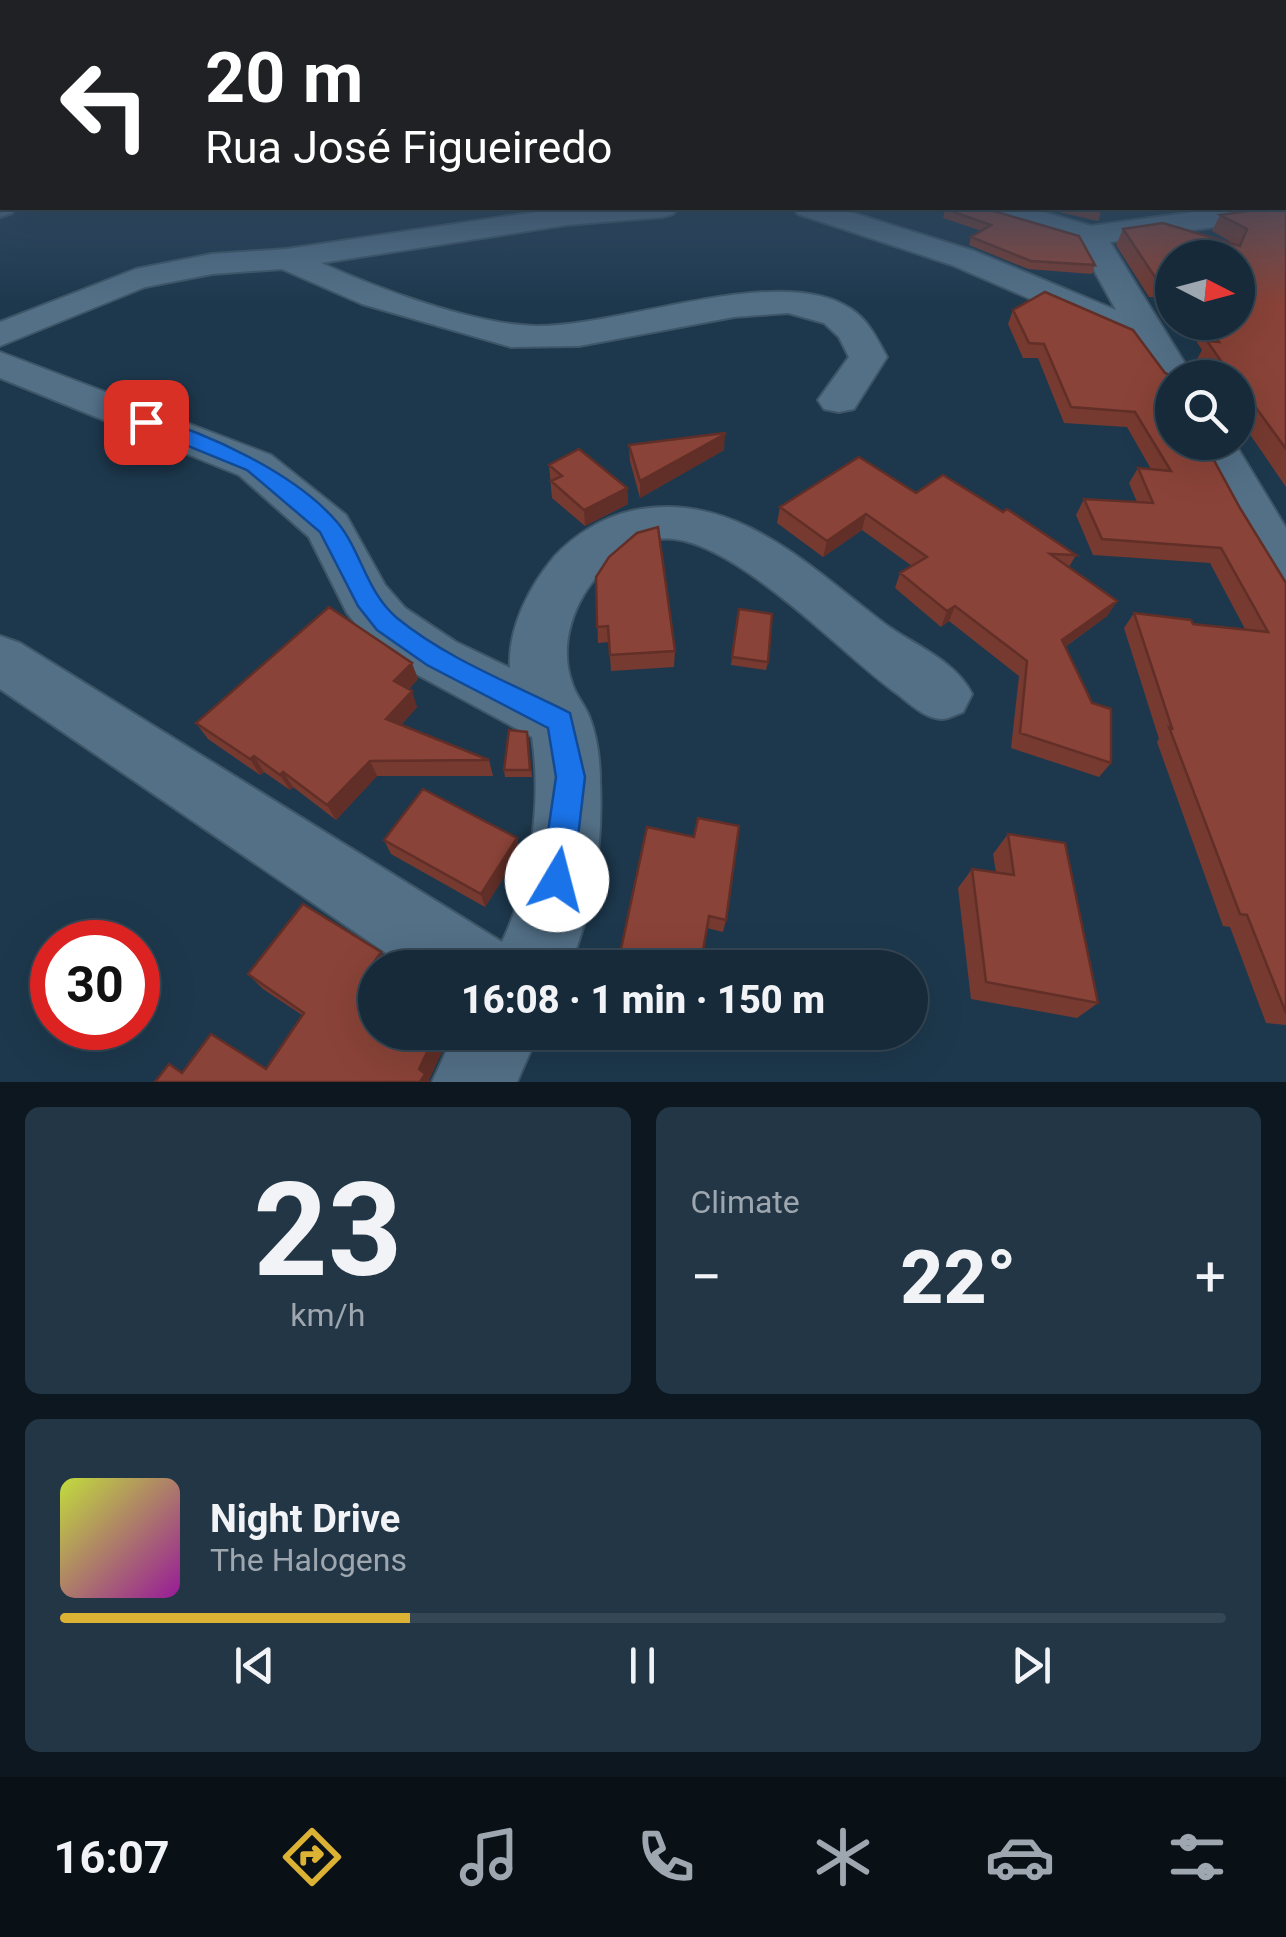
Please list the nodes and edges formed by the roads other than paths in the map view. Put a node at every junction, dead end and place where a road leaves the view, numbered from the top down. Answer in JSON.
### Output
{"nodes":[{"id":1,"x":636,"y":210,"type":"edge"},
{"id":2,"x":814,"y":210,"type":"edge"},
{"id":3,"x":1006,"y":210,"type":"edge"},
{"id":4,"x":1264,"y":210,"type":"edge"},
{"id":5,"x":1090,"y":235,"type":"junction"},
{"id":6,"x":287,"y":259,"type":"junction"},
{"id":7,"x":0,"y":335,"type":"edge"},
{"id":8,"x":1152,"y":338,"type":"junction"},
{"id":9,"x":1164,"y":360,"type":"edge"},
{"id":10,"x":0,"y":364,"type":"edge"},
{"id":11,"x":839,"y":400,"type":"dead end"},
{"id":12,"x":1222,"y":460,"type":"edge"},
{"id":13,"x":1286,"y":572,"type":"edge"},
{"id":14,"x":0,"y":659,"type":"edge"},
{"id":15,"x":942,"y":694,"type":"dead end"},
{"id":16,"x":560,"y":722,"type":"junction"},
{"id":17,"x":446,"y":950,"type":"edge"},
{"id":18,"x":537,"y":950,"type":"edge"},
{"id":19,"x":490,"y":1050,"type":"edge"},
{"id":20,"x":474,"y":1082,"type":"edge"}],
"edges":[{"from":1,"to":6,"type":"street"},
{"from":2,"to":8,"type":"street"},
{"from":3,"to":5,"type":"street"},
{"from":4,"to":5,"type":"street"},
{"from":5,"to":8,"type":"street"},
{"from":6,"to":7,"type":"street"},
{"from":6,"to":11,"type":"street"},
{"from":8,"to":9,"type":"street"},
{"from":10,"to":16,"type":"street"},
{"from":12,"to":13,"type":"street"},
{"from":14,"to":17,"type":"street"},
{"from":15,"to":16,"type":"street"},
{"from":16,"to":18,"type":"street"},
{"from":19,"to":20,"type":"street"}]}
